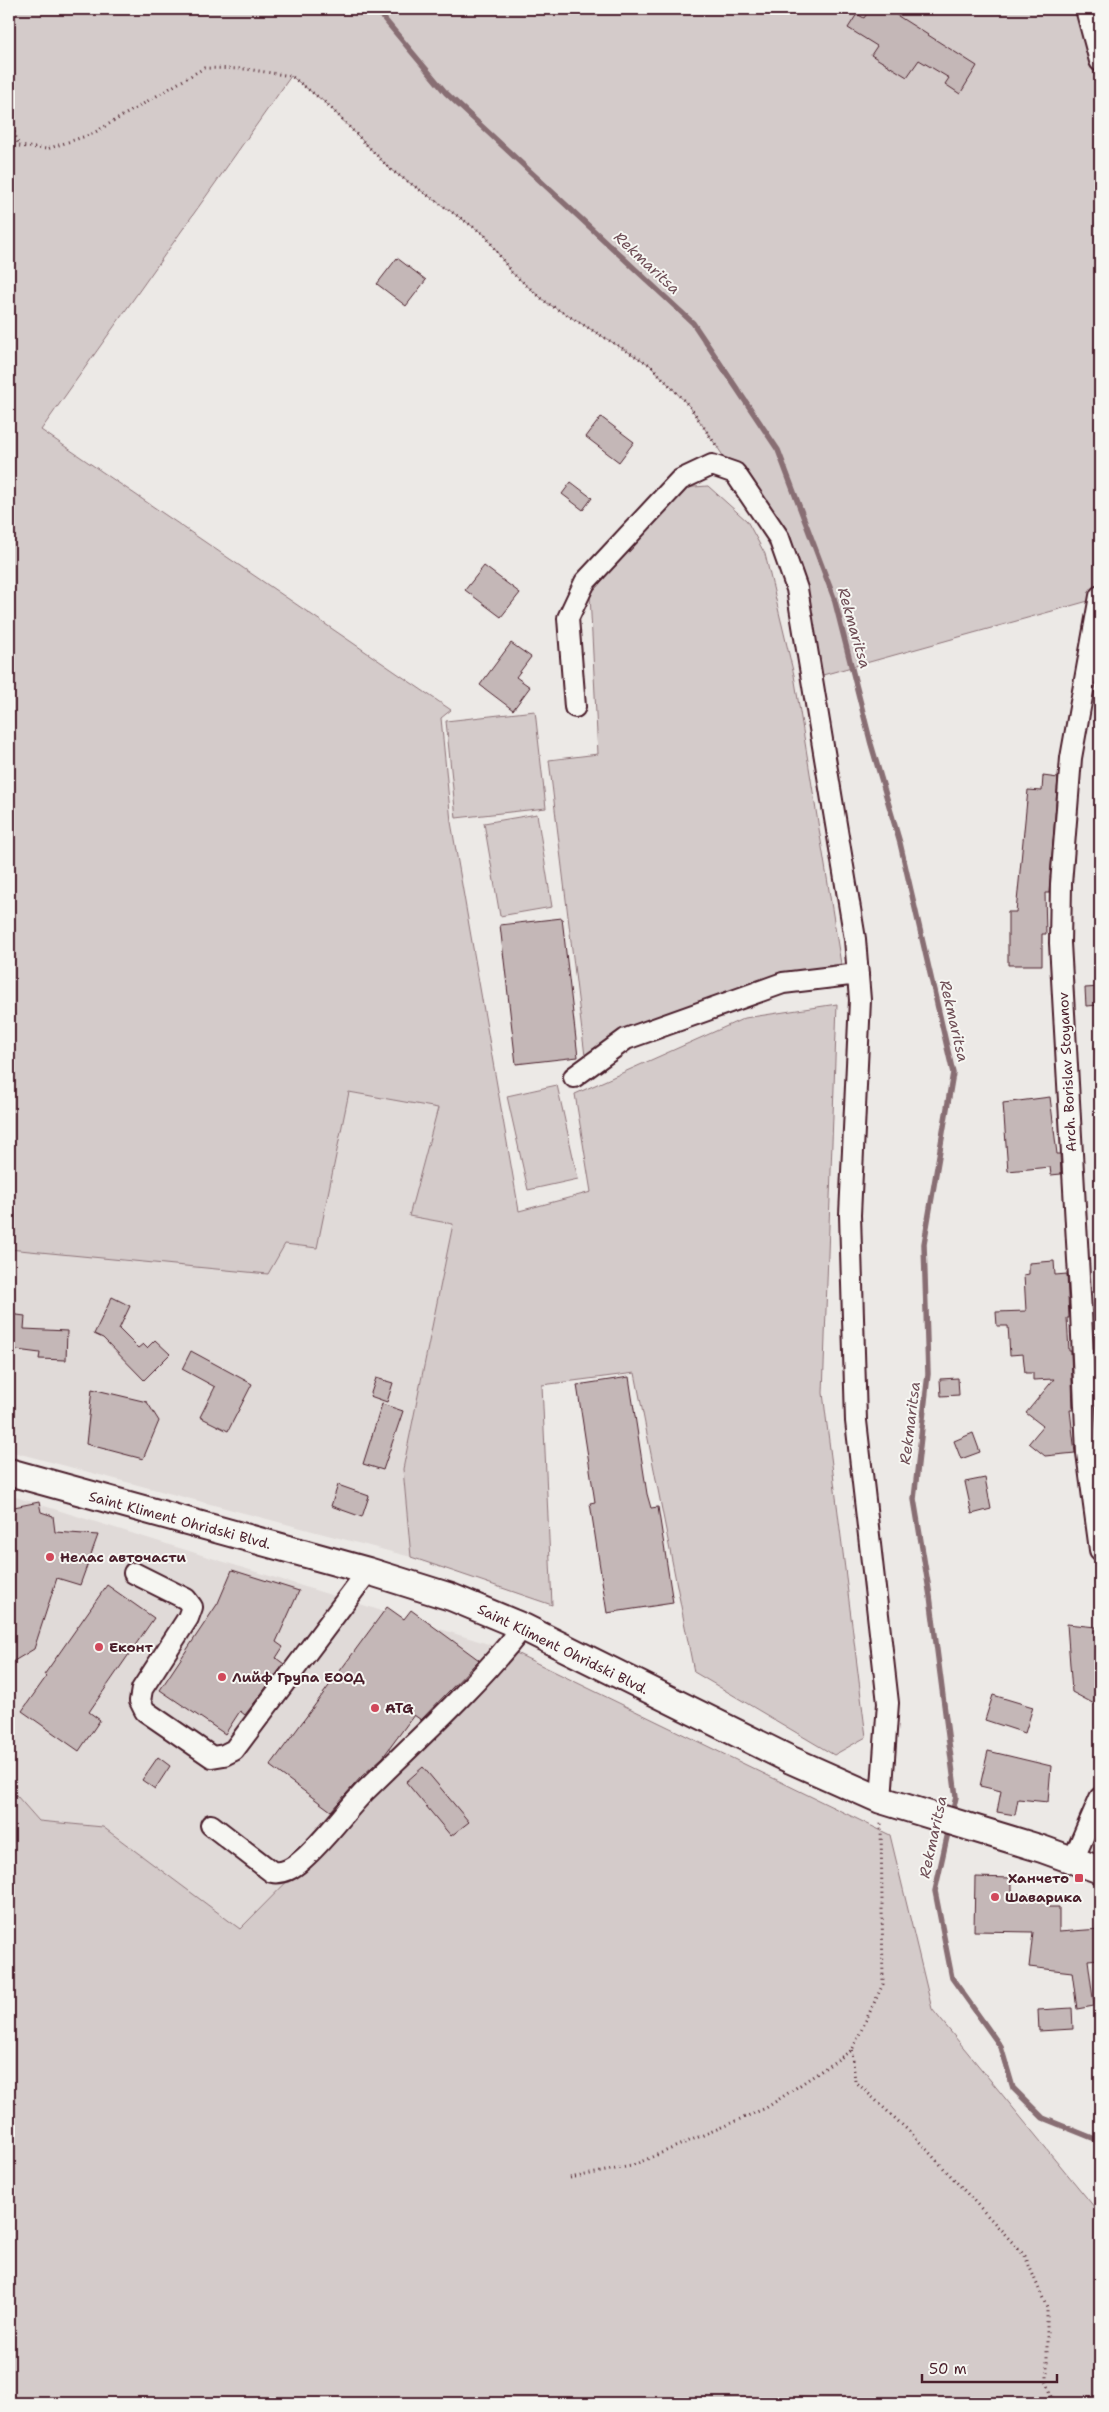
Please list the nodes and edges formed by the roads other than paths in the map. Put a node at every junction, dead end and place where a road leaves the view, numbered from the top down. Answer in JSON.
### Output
{"nodes":[{"id":1,"x":1086,"y":9,"type":"edge"},
{"id":2,"x":1100,"y":61,"type":"edge"},
{"id":3,"x":1100,"y":596,"type":"edge"},
{"id":4,"x":575,"y":708,"type":"dead end"},
{"id":5,"x":858,"y":974,"type":"junction"},
{"id":6,"x":574,"y":1077,"type":"dead end"},
{"id":7,"x":9,"y":1472,"type":"edge"},
{"id":8,"x":1100,"y":1550,"type":"edge"},
{"id":9,"x":368,"y":1571,"type":"junction"},
{"id":10,"x":134,"y":1573,"type":"dead end"},
{"id":11,"x":523,"y":1627,"type":"junction"},
{"id":12,"x":1100,"y":1798,"type":"edge"},
{"id":13,"x":889,"y":1803,"type":"junction"},
{"id":14,"x":1095,"y":1823,"type":"edge"},
{"id":15,"x":211,"y":1825,"type":"dead end"},
{"id":16,"x":1073,"y":1860,"type":"junction"},
{"id":17,"x":1100,"y":1870,"type":"edge"}],
"edges":[{"from":1,"to":2,"type":"street"},
{"from":3,"to":8,"type":"street","name":"Аrch. Borislav Stoyanov"},
{"from":4,"to":5,"type":"street"},
{"from":5,"to":6,"type":"street"},
{"from":5,"to":13,"type":"street"},
{"from":7,"to":9,"type":"main road","name":"Saint Kliment Ohridski Blvd."},
{"from":9,"to":10,"type":"street"},
{"from":9,"to":11,"type":"main road","name":"Saint Kliment Ohridski Blvd."},
{"from":11,"to":13,"type":"main road","name":"Saint Kliment Ohridski Blvd."},
{"from":11,"to":15,"type":"street"},
{"from":12,"to":14,"type":"street"},
{"from":13,"to":16,"type":"main road","name":"Saint Kliment Ohridski Blvd."},
{"from":14,"to":16,"type":"street"},
{"from":16,"to":17,"type":"main road","name":"Saint Kliment Ohridski Blvd."}]}
